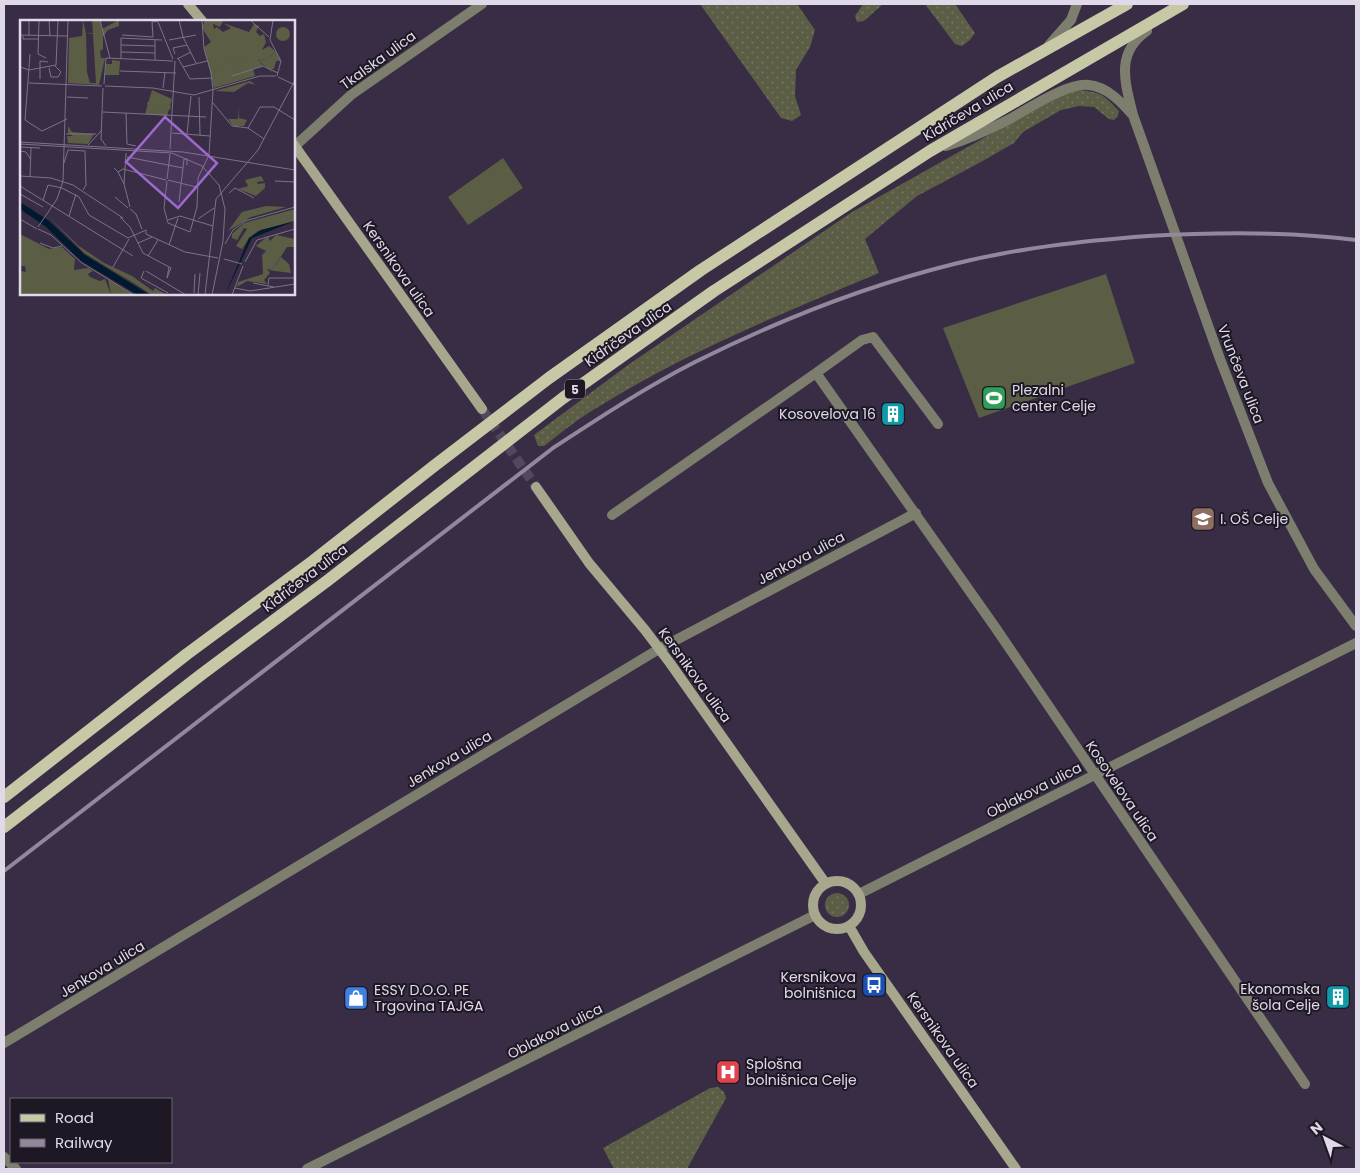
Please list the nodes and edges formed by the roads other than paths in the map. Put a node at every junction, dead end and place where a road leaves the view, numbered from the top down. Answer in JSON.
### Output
{"nodes":[{"id":1,"x":188,"y":4,"type":"edge"},
{"id":2,"x":482,"y":4,"type":"edge"},
{"id":3,"x":1077,"y":4,"type":"edge"},
{"id":4,"x":1127,"y":4,"type":"edge"},
{"id":5,"x":1183,"y":4,"type":"edge"},
{"id":6,"x":1187,"y":4,"type":"edge"},
{"id":7,"x":201,"y":20,"type":"edge"},
{"id":8,"x":1034,"y":56,"type":"junction"},
{"id":9,"x":1133,"y":115,"type":"junction"},
{"id":10,"x":295,"y":145,"type":"edge"},
{"id":11,"x":295,"y":147,"type":"edge"},
{"id":12,"x":930,"y":151,"type":"junction"},
{"id":13,"x":816,"y":373,"type":"junction"},
{"id":14,"x":482,"y":409,"type":"tunnel mouth"},
{"id":15,"x":938,"y":424,"type":"dead end"},
{"id":16,"x":536,"y":487,"type":"tunnel mouth"},
{"id":17,"x":916,"y":513,"type":"junction"},
{"id":18,"x":612,"y":515,"type":"dead end"},
{"id":19,"x":1356,"y":626,"type":"edge"},
{"id":20,"x":1356,"y":643,"type":"edge"},
{"id":21,"x":659,"y":649,"type":"junction"},
{"id":22,"x":1095,"y":774,"type":"junction"},
{"id":23,"x":4,"y":797,"type":"edge"},
{"id":24,"x":4,"y":827,"type":"edge"},
{"id":25,"x":826,"y":884,"type":"junction"},
{"id":26,"x":859,"y":894,"type":"junction"},
{"id":27,"x":815,"y":915,"type":"junction"},
{"id":28,"x":849,"y":926,"type":"junction"},
{"id":29,"x":4,"y":1043,"type":"edge"},
{"id":30,"x":1305,"y":1084,"type":"dead end"},
{"id":31,"x":4,"y":1157,"type":"edge"},
{"id":32,"x":16,"y":1169,"type":"edge"},
{"id":33,"x":307,"y":1169,"type":"edge"},
{"id":34,"x":1016,"y":1169,"type":"edge"}],
"edges":[{"from":1,"to":7,"type":"street"},
{"from":2,"to":10,"type":"street","name":"Tkalska ulica"},
{"from":3,"to":8,"type":"street"},
{"from":4,"to":8,"type":"main road","name":"Kidričeva ulica","number":"5"},
{"from":5,"to":12,"type":"main road","name":"Kidričeva ulica","number":"5"},
{"from":6,"to":9,"type":"street","name":"Vrunčeva ulica"},
{"from":8,"to":23,"type":"main road","name":"Kidričeva ulica","number":"5"},
{"from":9,"to":12,"type":"street","name":"Vrunčeva ulica"},
{"from":9,"to":19,"type":"street","name":"Vrunčeva ulica"},
{"from":11,"to":14,"type":"street","name":"Kersnikova ulica"},
{"from":12,"to":24,"type":"main road","name":"Kidričeva ulica","number":"5"},
{"from":13,"to":15,"type":"street"},
{"from":13,"to":17,"type":"street","name":"Kosovelova ulica"},
{"from":13,"to":18,"type":"street"},
{"from":16,"to":21,"type":"street","name":"Kersnikova ulica"},
{"from":17,"to":21,"type":"street","name":"Jenkova ulica"},
{"from":17,"to":22,"type":"street","name":"Kosovelova ulica"},
{"from":20,"to":22,"type":"street","name":"Oblakova ulica"},
{"from":21,"to":25,"type":"street","name":"Kersnikova ulica"},
{"from":21,"to":29,"type":"street","name":"Jenkova ulica"},
{"from":22,"to":26,"type":"street","name":"Oblakova ulica"},
{"from":22,"to":30,"type":"street","name":"Kosovelova ulica"},
{"from":25,"to":26,"type":"street"},
{"from":25,"to":27,"type":"street"},
{"from":26,"to":28,"type":"street"},
{"from":27,"to":28,"type":"street"},
{"from":27,"to":33,"type":"street","name":"Oblakova ulica"},
{"from":28,"to":34,"type":"street","name":"Kersnikova ulica"},
{"from":31,"to":32,"type":"street"}]}
